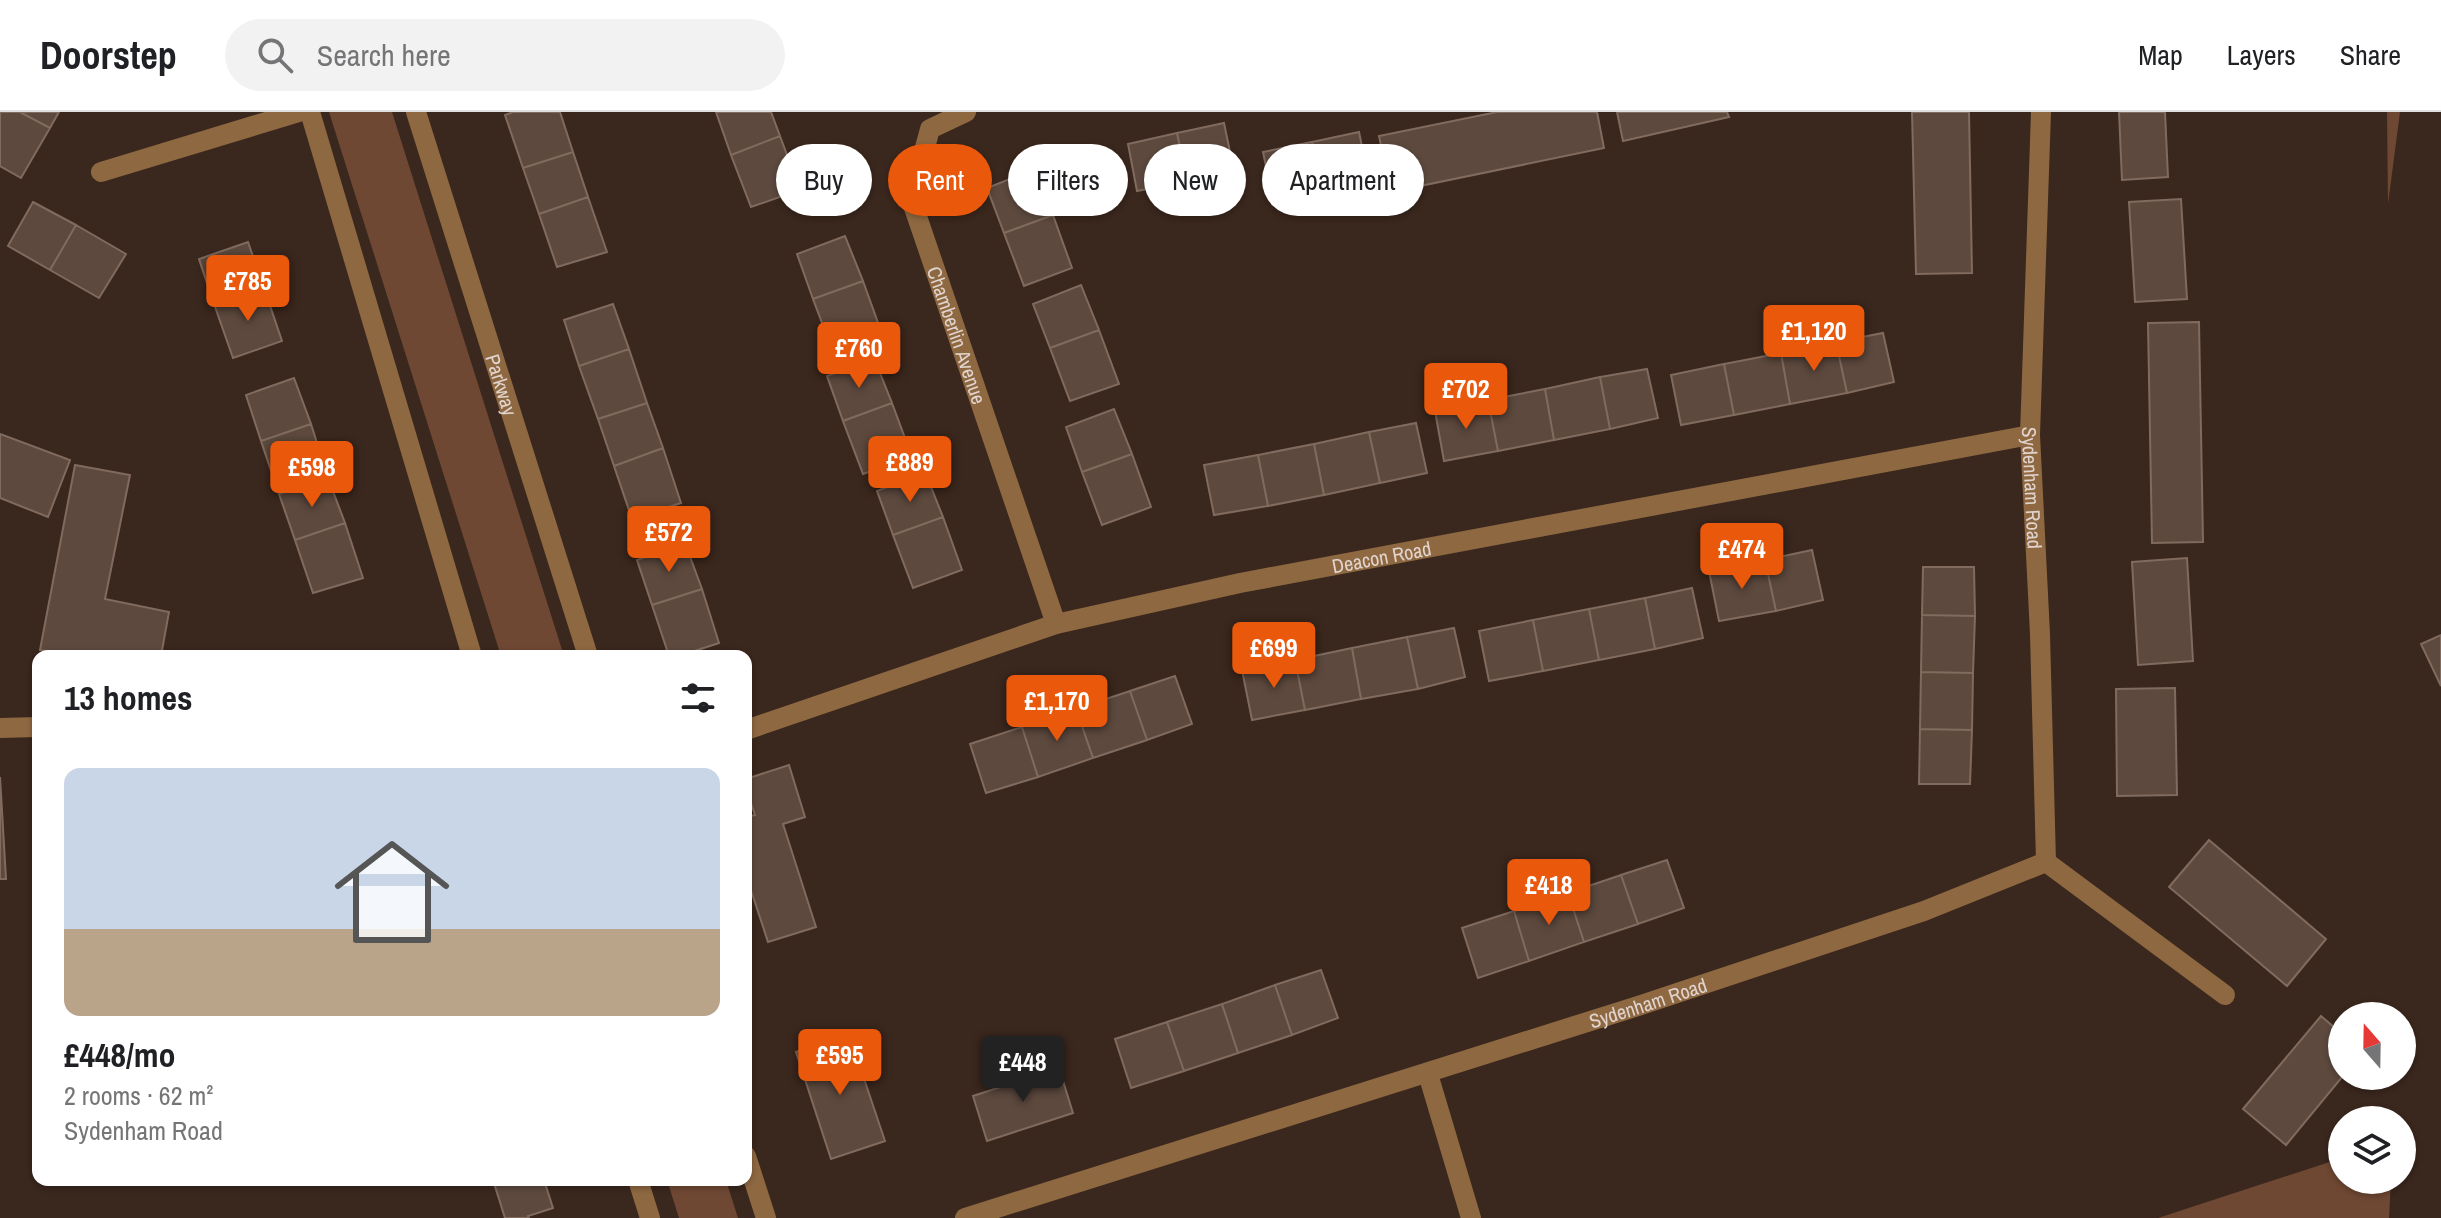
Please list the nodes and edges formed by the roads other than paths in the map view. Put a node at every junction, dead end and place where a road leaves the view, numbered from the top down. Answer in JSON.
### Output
{"nodes":[{"id":1,"x":299,"y":112,"type":"edge"},
{"id":2,"x":310,"y":112,"type":"edge"},
{"id":3,"x":416,"y":112,"type":"edge"},
{"id":4,"x":966,"y":112,"type":"edge"},
{"id":5,"x":2041,"y":112,"type":"edge"},
{"id":6,"x":101,"y":172,"type":"dead end"},
{"id":7,"x":2030,"y":435,"type":"junction"},
{"id":8,"x":1056,"y":624,"type":"junction"},
{"id":9,"x":470,"y":650,"type":"edge"},
{"id":10,"x":586,"y":650,"type":"edge"},
{"id":11,"x":32,"y":727,"type":"edge"},
{"id":12,"x":0,"y":728,"type":"edge"},
{"id":13,"x":752,"y":728,"type":"edge"},
{"id":14,"x":2046,"y":862,"type":"junction"},
{"id":15,"x":2225,"y":995,"type":"dead end"},
{"id":16,"x":1428,"y":1074,"type":"junction"},
{"id":17,"x":752,"y":1175,"type":"edge"},
{"id":18,"x":640,"y":1186,"type":"edge"},
{"id":19,"x":650,"y":1218,"type":"edge"},
{"id":20,"x":766,"y":1218,"type":"edge"},
{"id":21,"x":965,"y":1218,"type":"edge"},
{"id":22,"x":1471,"y":1218,"type":"edge"}],
"edges":[{"from":1,"to":6,"type":"street"},
{"from":2,"to":9,"type":"street"},
{"from":3,"to":10,"type":"street","name":"Parkway"},
{"from":4,"to":8,"type":"street","name":"Chamberlin Avenue"},
{"from":5,"to":7,"type":"street","name":"Sydenham Road"},
{"from":7,"to":8,"type":"street","name":"Deacon Road"},
{"from":7,"to":14,"type":"street","name":"Sydenham Road"},
{"from":8,"to":13,"type":"street","name":"Deacon Road"},
{"from":11,"to":12,"type":"street"},
{"from":14,"to":15,"type":"street"},
{"from":14,"to":16,"type":"street","name":"Sydenham Road"},
{"from":16,"to":21,"type":"street","name":"Sydenham Road"},
{"from":16,"to":22,"type":"street"},
{"from":17,"to":20,"type":"street"},
{"from":18,"to":19,"type":"street"}]}
